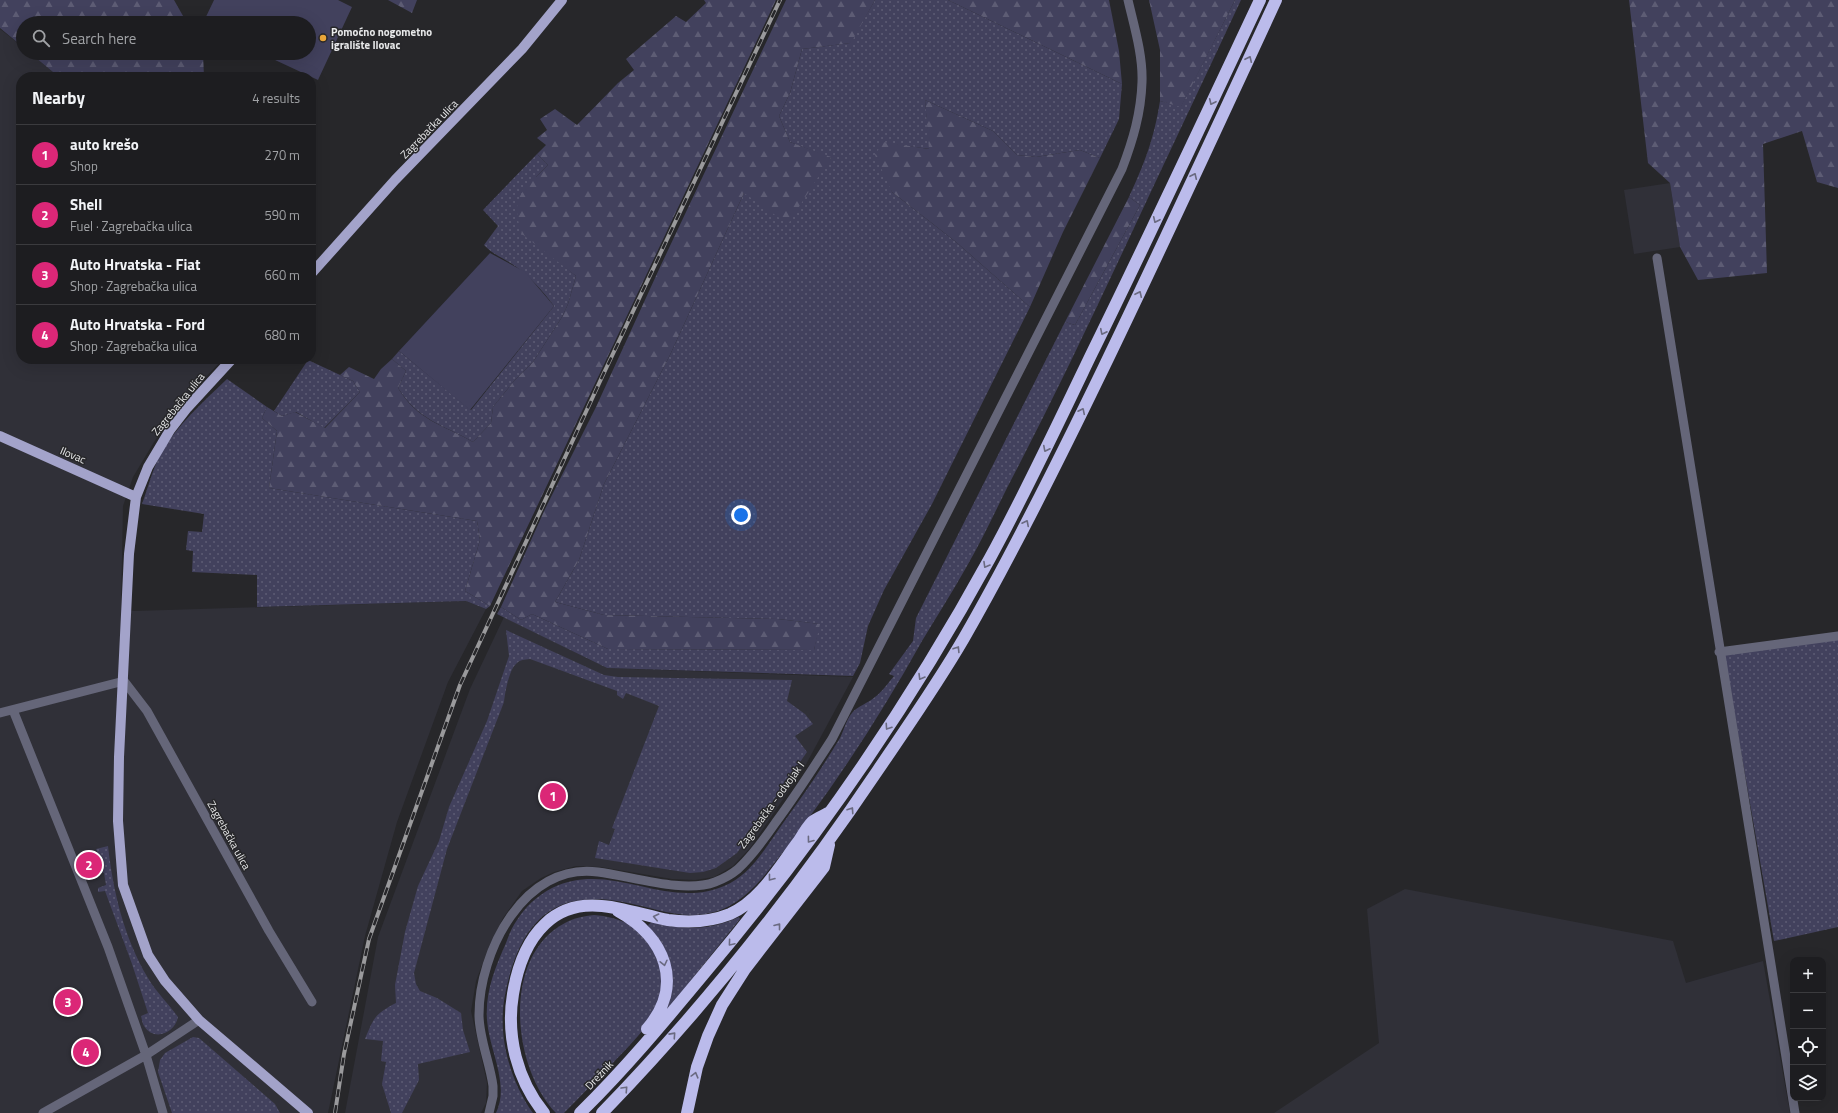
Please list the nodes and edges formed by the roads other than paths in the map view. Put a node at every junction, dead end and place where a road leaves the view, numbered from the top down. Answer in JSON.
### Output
{"nodes":[{"id":1,"x":562,"y":0,"type":"edge"},
{"id":2,"x":1128,"y":0,"type":"edge"},
{"id":3,"x":1260,"y":0,"type":"edge"},
{"id":4,"x":1276,"y":0,"type":"edge"},
{"id":5,"x":1657,"y":258,"type":"dead end"},
{"id":6,"x":316,"y":268,"type":"edge"},
{"id":7,"x":227,"y":364,"type":"edge"},
{"id":8,"x":0,"y":436,"type":"edge"},
{"id":9,"x":136,"y":497,"type":"junction"},
{"id":10,"x":1838,"y":636,"type":"edge"},
{"id":11,"x":1719,"y":652,"type":"junction"},
{"id":12,"x":124,"y":681,"type":"junction"},
{"id":13,"x":13,"y":710,"type":"junction"},
{"id":14,"x":0,"y":713,"type":"edge"},
{"id":15,"x":834,"y":809,"type":"junction"},
{"id":16,"x":829,"y":842,"type":"junction"},
{"id":17,"x":610,"y":907,"type":"junction"},
{"id":18,"x":312,"y":1002,"type":"dead end"},
{"id":19,"x":199,"y":1020,"type":"junction"},
{"id":20,"x":636,"y":1054,"type":"junction"},
{"id":21,"x":146,"y":1055,"type":"junction"},
{"id":22,"x":43,"y":1113,"type":"edge"},
{"id":23,"x":163,"y":1113,"type":"edge"},
{"id":24,"x":308,"y":1113,"type":"edge"},
{"id":25,"x":489,"y":1113,"type":"edge"},
{"id":26,"x":544,"y":1113,"type":"edge"},
{"id":27,"x":580,"y":1113,"type":"edge"},
{"id":28,"x":602,"y":1113,"type":"edge"},
{"id":29,"x":687,"y":1113,"type":"edge"},
{"id":30,"x":1795,"y":1113,"type":"edge"}],
"edges":[{"from":1,"to":6,"type":"main road","name":"Zagrebačka ulica"},
{"from":2,"to":25,"type":"street","name":"Zagrebačka - odvojak I"},
{"from":3,"to":15,"type":"highway","name":"Drežnik","one_way":true},
{"from":16,"to":4,"type":"highway","one_way":true},
{"from":5,"to":11,"type":"street"},
{"from":7,"to":9,"type":"main road","name":"Zagrebačka ulica"},
{"from":8,"to":9,"type":"main road","name":"Ilovac"},
{"from":9,"to":12,"type":"main road","name":"Zagrebačka ulica"},
{"from":10,"to":11,"type":"street"},
{"from":11,"to":30,"type":"street"},
{"from":12,"to":13,"type":"street"},
{"from":12,"to":18,"type":"street","name":"Zagrebačka ulica"},
{"from":12,"to":19,"type":"main road","name":"Zagrebačka ulica"},
{"from":13,"to":14,"type":"street"},
{"from":13,"to":21,"type":"street"},
{"from":15,"to":17,"type":"highway","one_way":true},
{"from":15,"to":20,"type":"highway","name":"Drežnik","one_way":true},
{"from":28,"to":16,"type":"highway","one_way":true},
{"from":29,"to":16,"type":"highway","one_way":true},
{"from":17,"to":20,"type":"highway","one_way":true},
{"from":17,"to":26,"type":"highway"},
{"from":19,"to":21,"type":"street"},
{"from":19,"to":24,"type":"main road","name":"Zagrebačka ulica"},
{"from":20,"to":27,"type":"highway","name":"Drežnik"},
{"from":21,"to":22,"type":"street"},
{"from":21,"to":23,"type":"street"}]}
